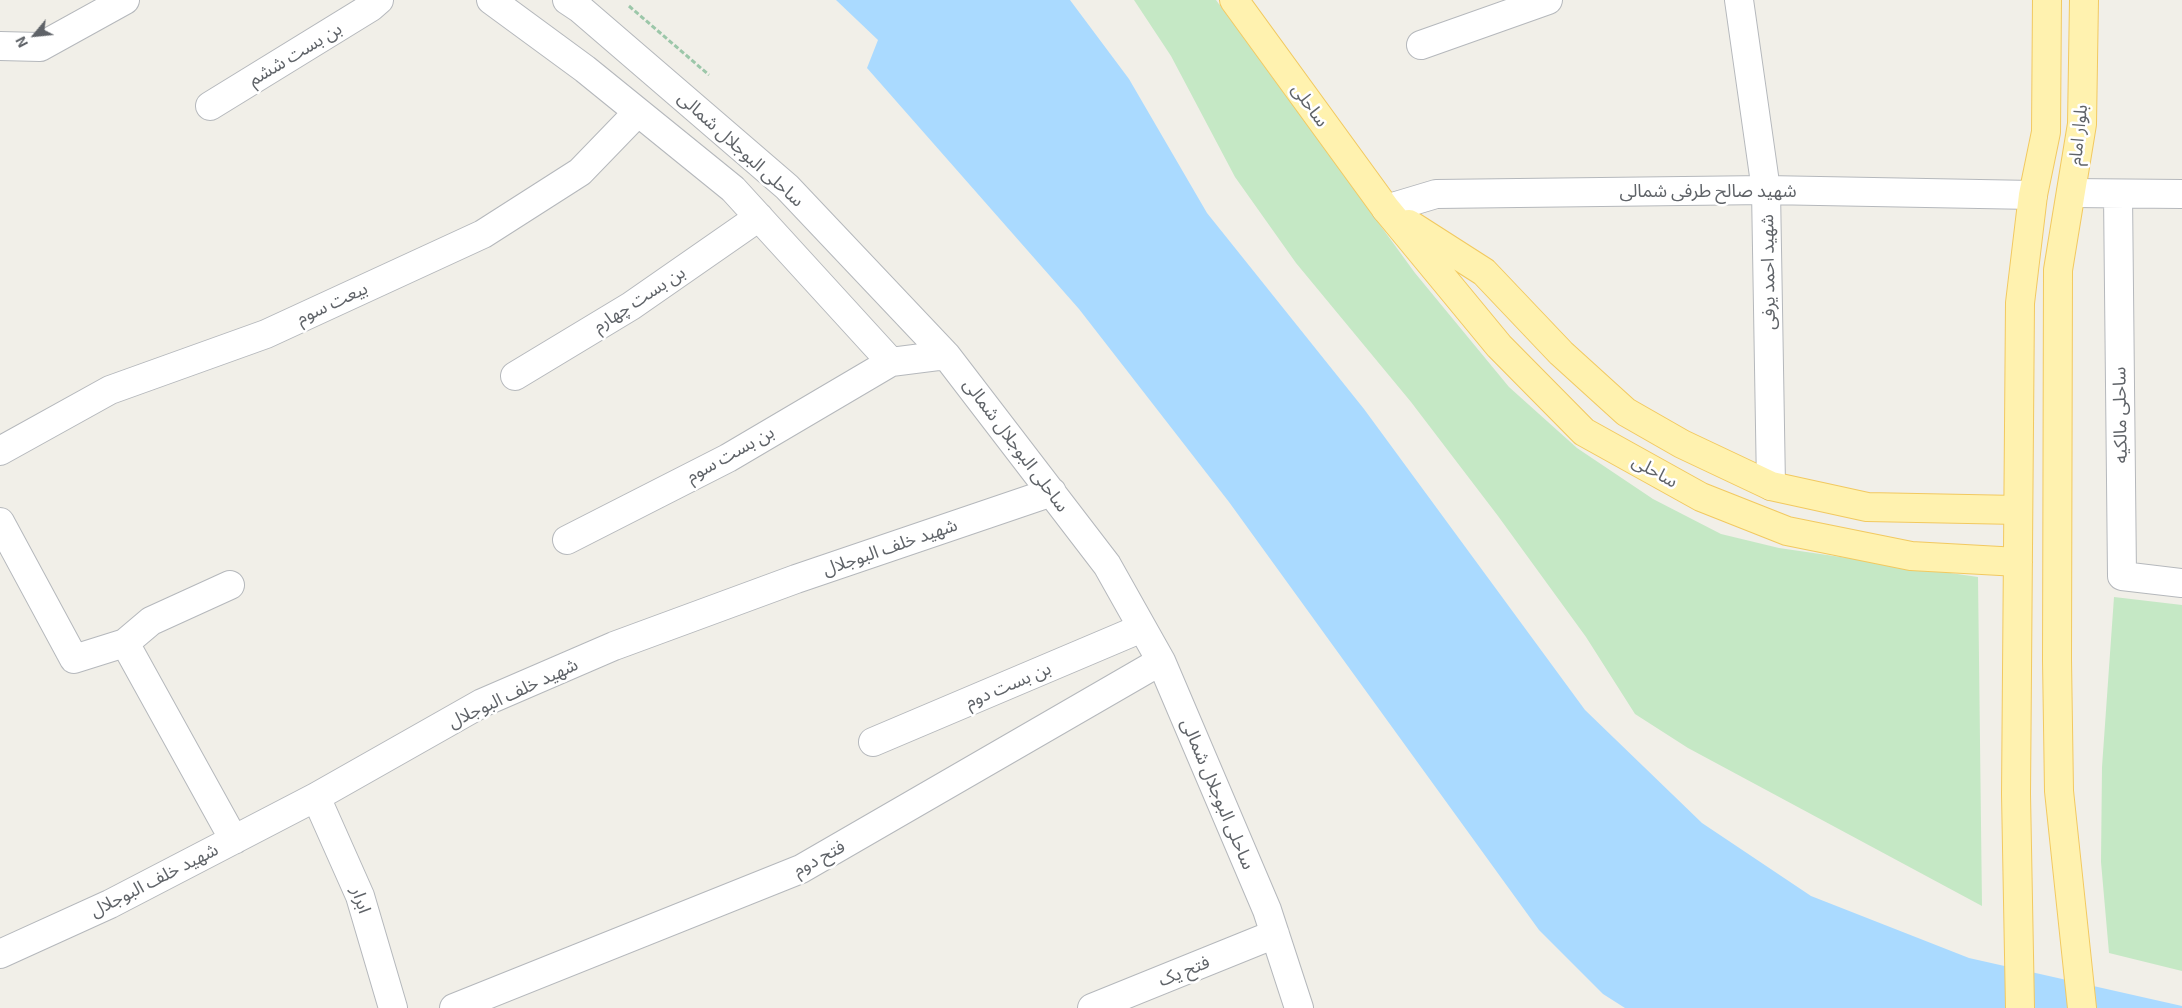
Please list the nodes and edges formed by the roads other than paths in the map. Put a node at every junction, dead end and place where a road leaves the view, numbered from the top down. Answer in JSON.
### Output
{"nodes":[{"id":1,"x":125,"y":0,"type":"edge"},
{"id":2,"x":379,"y":0,"type":"edge"},
{"id":3,"x":490,"y":0,"type":"edge"},
{"id":4,"x":567,"y":0,"type":"edge"},
{"id":5,"x":1234,"y":0,"type":"edge"},
{"id":6,"x":1548,"y":0,"type":"edge"},
{"id":7,"x":1739,"y":0,"type":"edge"},
{"id":8,"x":2047,"y":0,"type":"edge"},
{"id":9,"x":2084,"y":0,"type":"edge"},
{"id":10,"x":1421,"y":45,"type":"dead end"},
{"id":11,"x":0,"y":46,"type":"edge"},
{"id":12,"x":210,"y":106,"type":"dead end"},
{"id":13,"x":638,"y":112,"type":"junction"},
{"id":14,"x":1766,"y":190,"type":"junction"},
{"id":15,"x":2071,"y":193,"type":"junction"},
{"id":16,"x":2118,"y":194,"type":"junction"},
{"id":17,"x":2182,"y":194,"type":"edge"},
{"id":18,"x":2033,"y":195,"type":"junction"},
{"id":19,"x":1386,"y":209,"type":"junction"},
{"id":20,"x":759,"y":217,"type":"junction"},
{"id":21,"x":946,"y":355,"type":"junction"},
{"id":22,"x":891,"y":362,"type":"junction"},
{"id":23,"x":515,"y":376,"type":"dead end"},
{"id":24,"x":0,"y":451,"type":"edge"},
{"id":25,"x":1771,"y":486,"type":"junction"},
{"id":26,"x":1052,"y":492,"type":"junction"},
{"id":27,"x":2018,"y":510,"type":"junction"},
{"id":28,"x":0,"y":522,"type":"edge"},
{"id":29,"x":566,"y":540,"type":"dead end"},
{"id":30,"x":2018,"y":562,"type":"junction"},
{"id":31,"x":2182,"y":583,"type":"edge"},
{"id":32,"x":230,"y":585,"type":"dead end"},
{"id":33,"x":1142,"y":628,"type":"junction"},
{"id":34,"x":125,"y":644,"type":"junction"},
{"id":35,"x":1161,"y":661,"type":"junction"},
{"id":36,"x":873,"y":742,"type":"dead end"},
{"id":37,"x":316,"y":798,"type":"junction"},
{"id":38,"x":234,"y":840,"type":"junction"},
{"id":39,"x":1275,"y":934,"type":"junction"},
{"id":40,"x":0,"y":954,"type":"edge"},
{"id":41,"x":393,"y":1008,"type":"edge"},
{"id":42,"x":454,"y":1008,"type":"edge"},
{"id":43,"x":1092,"y":1008,"type":"edge"},
{"id":44,"x":1299,"y":1008,"type":"edge"},
{"id":45,"x":2020,"y":1008,"type":"edge"},
{"id":46,"x":2082,"y":1008,"type":"edge"}],
"edges":[{"from":1,"to":11,"type":"street"},
{"from":2,"to":12,"type":"street","name":"بن بست ششم"},
{"from":3,"to":13,"type":"street","name":"ساحلی البوجلال شمالی"},
{"from":4,"to":21,"type":"street","name":"ساحلی البوجلال شمالی"},
{"from":5,"to":19,"type":"main road","name":"ساحلی"},
{"from":6,"to":10,"type":"street"},
{"from":7,"to":14,"type":"street","name":"شهید احمد یرفی"},
{"from":8,"to":18,"type":"main road","name":"بلوار امام"},
{"from":9,"to":15,"type":"main road","name":"بلوار امام"},
{"from":13,"to":20,"type":"street","name":"ساحلی البوجلال شمالی"},
{"from":13,"to":24,"type":"street","name":"بیعت سوم"},
{"from":14,"to":18,"type":"street","name":"شهید صالح طرفی شمالی"},
{"from":14,"to":19,"type":"street","name":"شهید صالح طرفی شمالی"},
{"from":14,"to":25,"type":"street","name":"شهید احمد یرفی"},
{"from":15,"to":16,"type":"street"},
{"from":15,"to":46,"type":"main road","name":"بلوار امام"},
{"from":16,"to":17,"type":"street"},
{"from":16,"to":31,"type":"street","name":"ساحلی مالکیه"},
{"from":18,"to":27,"type":"main road","name":"بلوار امام"},
{"from":19,"to":25,"type":"main road","name":"ساحلی"},
{"from":19,"to":30,"type":"main road","name":"ساحلی"},
{"from":20,"to":22,"type":"street","name":"ساحلی البوجلال شمالی"},
{"from":20,"to":23,"type":"street","name":"بن بست چهارم"},
{"from":21,"to":22,"type":"street"},
{"from":21,"to":26,"type":"street","name":"ساحلی البوجلال شمالی"},
{"from":22,"to":29,"type":"street","name":"بن بست سوم"},
{"from":25,"to":27,"type":"main road","name":"ساحلی"},
{"from":26,"to":33,"type":"street","name":"ساحلی البوجلال شمالی"},
{"from":26,"to":37,"type":"street","name":"شهید خلف البوجلال"},
{"from":27,"to":30,"type":"main road","name":"بلوار امام"},
{"from":28,"to":34,"type":"street"},
{"from":30,"to":45,"type":"main road","name":"بلوار امام"},
{"from":32,"to":34,"type":"street"},
{"from":33,"to":35,"type":"street","name":"ساحلی البوجلال شمالی"},
{"from":33,"to":36,"type":"street","name":"بن بست دوم"},
{"from":34,"to":38,"type":"street"},
{"from":35,"to":39,"type":"street","name":"ساحلی البوجلال شمالی"},
{"from":35,"to":42,"type":"street","name":"فتح دوم"},
{"from":37,"to":38,"type":"street","name":"شهید خلف البوجلال"},
{"from":37,"to":41,"type":"street","name":"ابرار"},
{"from":38,"to":40,"type":"street","name":"شهید خلف البوجلال"},
{"from":39,"to":43,"type":"street","name":"فتح یک"},
{"from":39,"to":44,"type":"street","name":"ساحلی البوجلال شمالی"}]}
